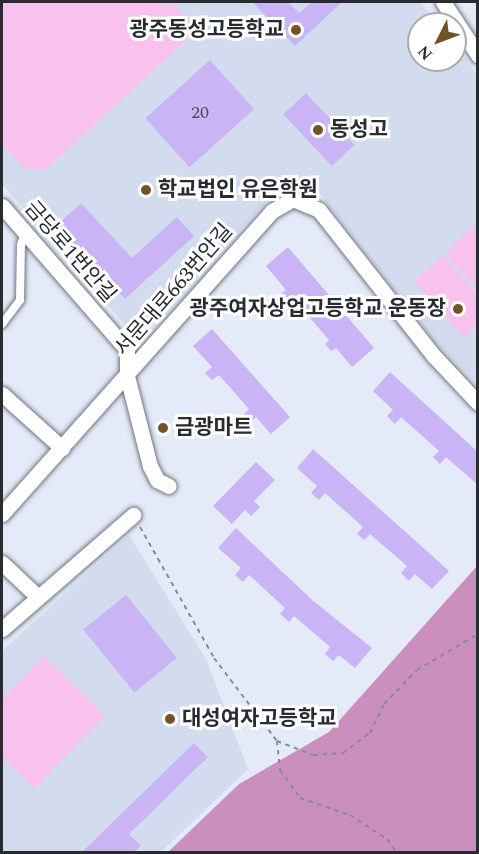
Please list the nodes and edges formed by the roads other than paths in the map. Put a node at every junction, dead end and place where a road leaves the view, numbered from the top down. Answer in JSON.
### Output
{"nodes":[{"id":1,"x":443,"y":2,"type":"edge"},
{"id":2,"x":477,"y":55,"type":"edge"},
{"id":3,"x":2,"y":206,"type":"edge"},
{"id":4,"x":25,"y":233,"type":"junction"},
{"id":5,"x":2,"y":324,"type":"edge"},
{"id":6,"x":127,"y":376,"type":"junction"},
{"id":7,"x":2,"y":394,"type":"edge"},
{"id":8,"x":477,"y":403,"type":"edge"},
{"id":9,"x":62,"y":448,"type":"junction"},
{"id":10,"x":169,"y":486,"type":"dead end"},
{"id":11,"x":2,"y":514,"type":"edge"},
{"id":12,"x":133,"y":515,"type":"road end"},
{"id":13,"x":2,"y":562,"type":"edge"},
{"id":14,"x":37,"y":596,"type":"junction"},
{"id":15,"x":2,"y":629,"type":"edge"}],
"edges":[{"from":1,"to":2,"type":"street"},
{"from":3,"to":4,"type":"street","name":"금당로1번안길"},
{"from":4,"to":5,"type":"lane"},
{"from":4,"to":6,"type":"street","name":"금당로1번안길"},
{"from":6,"to":8,"type":"street","name":"서문대로663번안길"},
{"from":6,"to":9,"type":"street","name":"서문대로663번안길"},
{"from":6,"to":10,"type":"street","name":"금당로1번안길"},
{"from":7,"to":9,"type":"street"},
{"from":9,"to":11,"type":"street","name":"서문대로663번안길"},
{"from":12,"to":14,"type":"street"},
{"from":13,"to":14,"type":"street"},
{"from":14,"to":15,"type":"street"}]}
